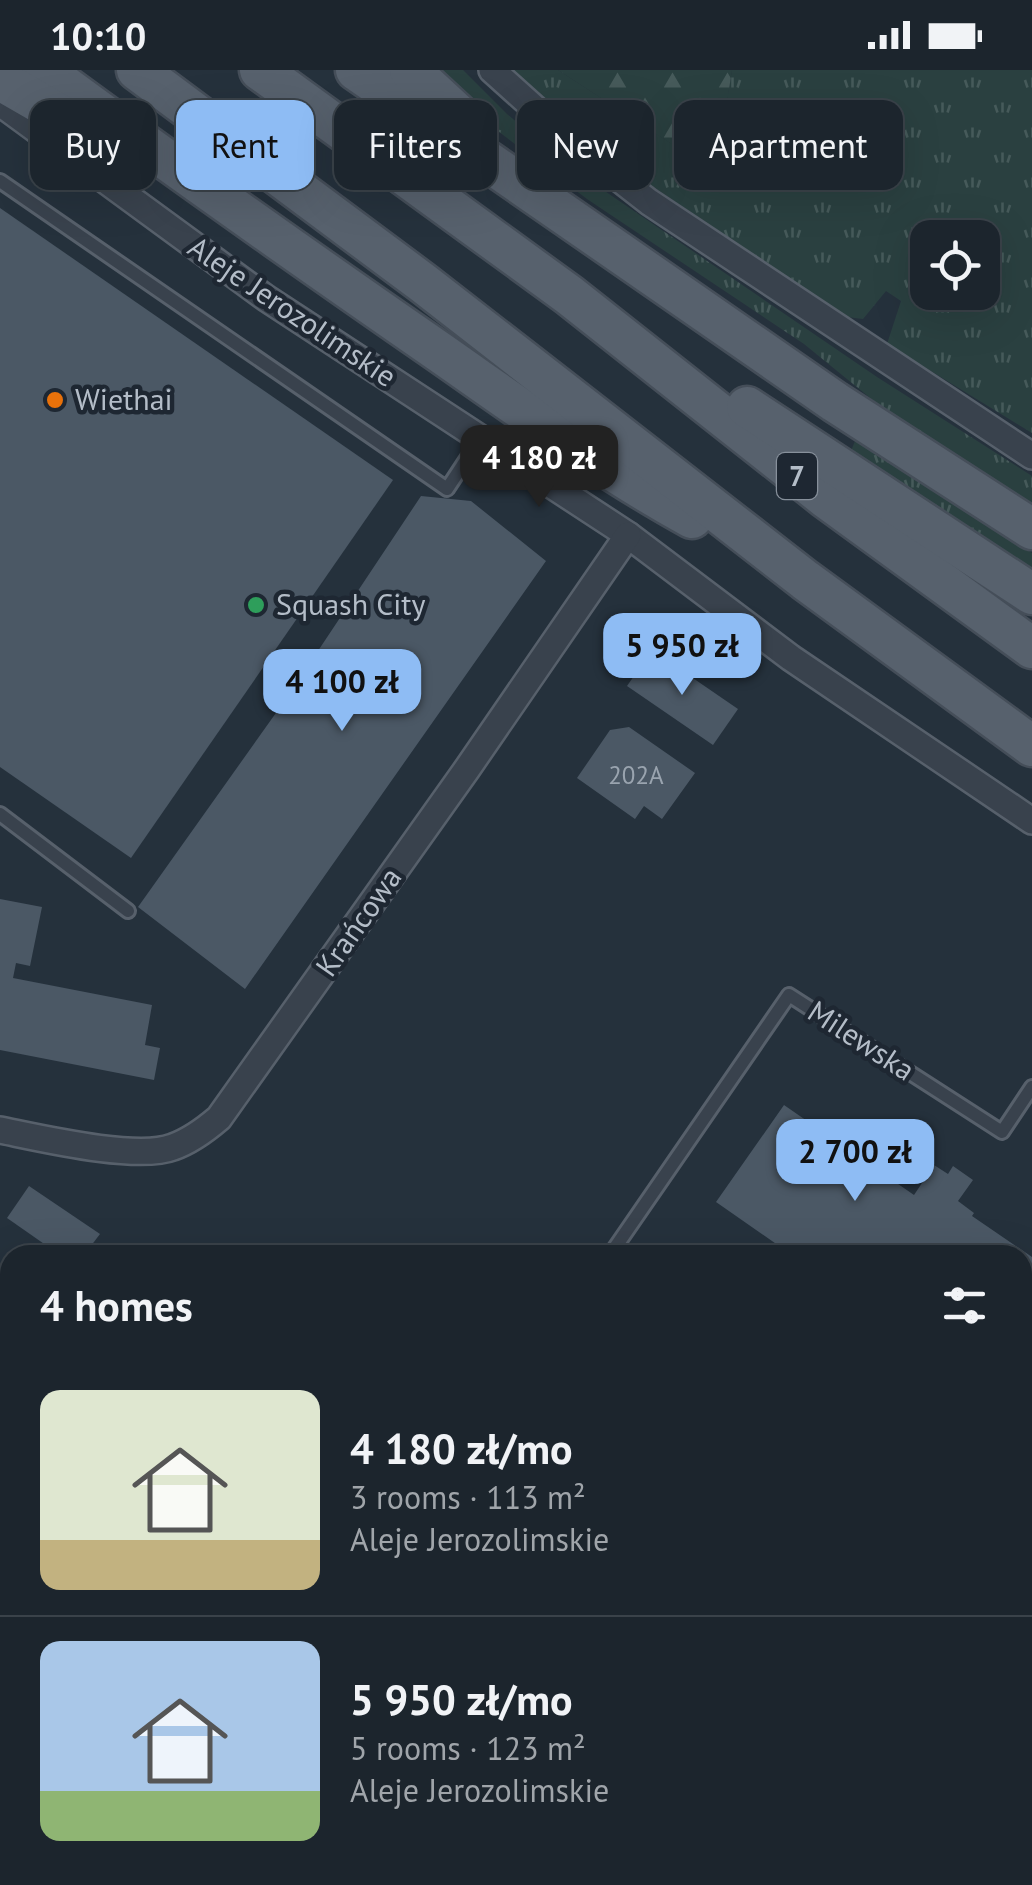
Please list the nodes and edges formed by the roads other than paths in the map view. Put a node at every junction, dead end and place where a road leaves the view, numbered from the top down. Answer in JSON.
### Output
{"nodes":[{"id":1,"x":43,"y":70,"type":"edge"},
{"id":2,"x":138,"y":70,"type":"edge"},
{"id":3,"x":260,"y":70,"type":"edge"},
{"id":4,"x":356,"y":70,"type":"edge"},
{"id":5,"x":410,"y":70,"type":"edge"},
{"id":6,"x":492,"y":70,"type":"edge"},
{"id":7,"x":0,"y":80,"type":"edge"},
{"id":8,"x":0,"y":103,"type":"edge"},
{"id":9,"x":176,"y":168,"type":"edge"},
{"id":10,"x":176,"y":175,"type":"edge"},
{"id":11,"x":0,"y":181,"type":"edge"},
{"id":12,"x":205,"y":190,"type":"edge"},
{"id":13,"x":549,"y":203,"type":"junction"},
{"id":14,"x":569,"y":295,"type":"junction"},
{"id":15,"x":480,"y":439,"type":"junction"},
{"id":16,"x":1032,"y":456,"type":"edge"},
{"id":17,"x":1032,"y":528,"type":"edge"},
{"id":18,"x":628,"y":535,"type":"junction"},
{"id":19,"x":804,"y":580,"type":"junction"},
{"id":20,"x":1032,"y":594,"type":"edge"},
{"id":21,"x":1032,"y":648,"type":"edge"},
{"id":22,"x":1032,"y":746,"type":"edge"},
{"id":23,"x":0,"y":814,"type":"edge"},
{"id":24,"x":1032,"y":821,"type":"edge"},
{"id":25,"x":128,"y":911,"type":"dead end"},
{"id":26,"x":1032,"y":1087,"type":"edge"},
{"id":27,"x":0,"y":1130,"type":"edge"},
{"id":28,"x":617,"y":1245,"type":"edge"}],
"edges":[{"from":1,"to":9,"type":"main road"},
{"from":2,"to":19,"type":"main road"},
{"from":3,"to":14,"type":"main road","number":"7"},
{"from":4,"to":13,"type":"main road"},
{"from":5,"to":13,"type":"main road"},
{"from":6,"to":16,"type":"street"},
{"from":7,"to":10,"type":"main road"},
{"from":8,"to":15,"type":"street","name":"Aleje Jerozolimskie"},
{"from":11,"to":15,"type":"lane"},
{"from":12,"to":19,"type":"main road"},
{"from":13,"to":17,"type":"main road"},
{"from":14,"to":20,"type":"main road"},
{"from":14,"to":21,"type":"main road","number":"7"},
{"from":15,"to":18,"type":"street","name":"Aleje Jerozolimskie"},
{"from":18,"to":24,"type":"street","name":"Aleje Jerozolimskie"},
{"from":18,"to":27,"type":"street","name":"Krańcowa"},
{"from":19,"to":22,"type":"main road"},
{"from":23,"to":25,"type":"lane"},
{"from":26,"to":28,"type":"lane","name":"Milewska"}]}
